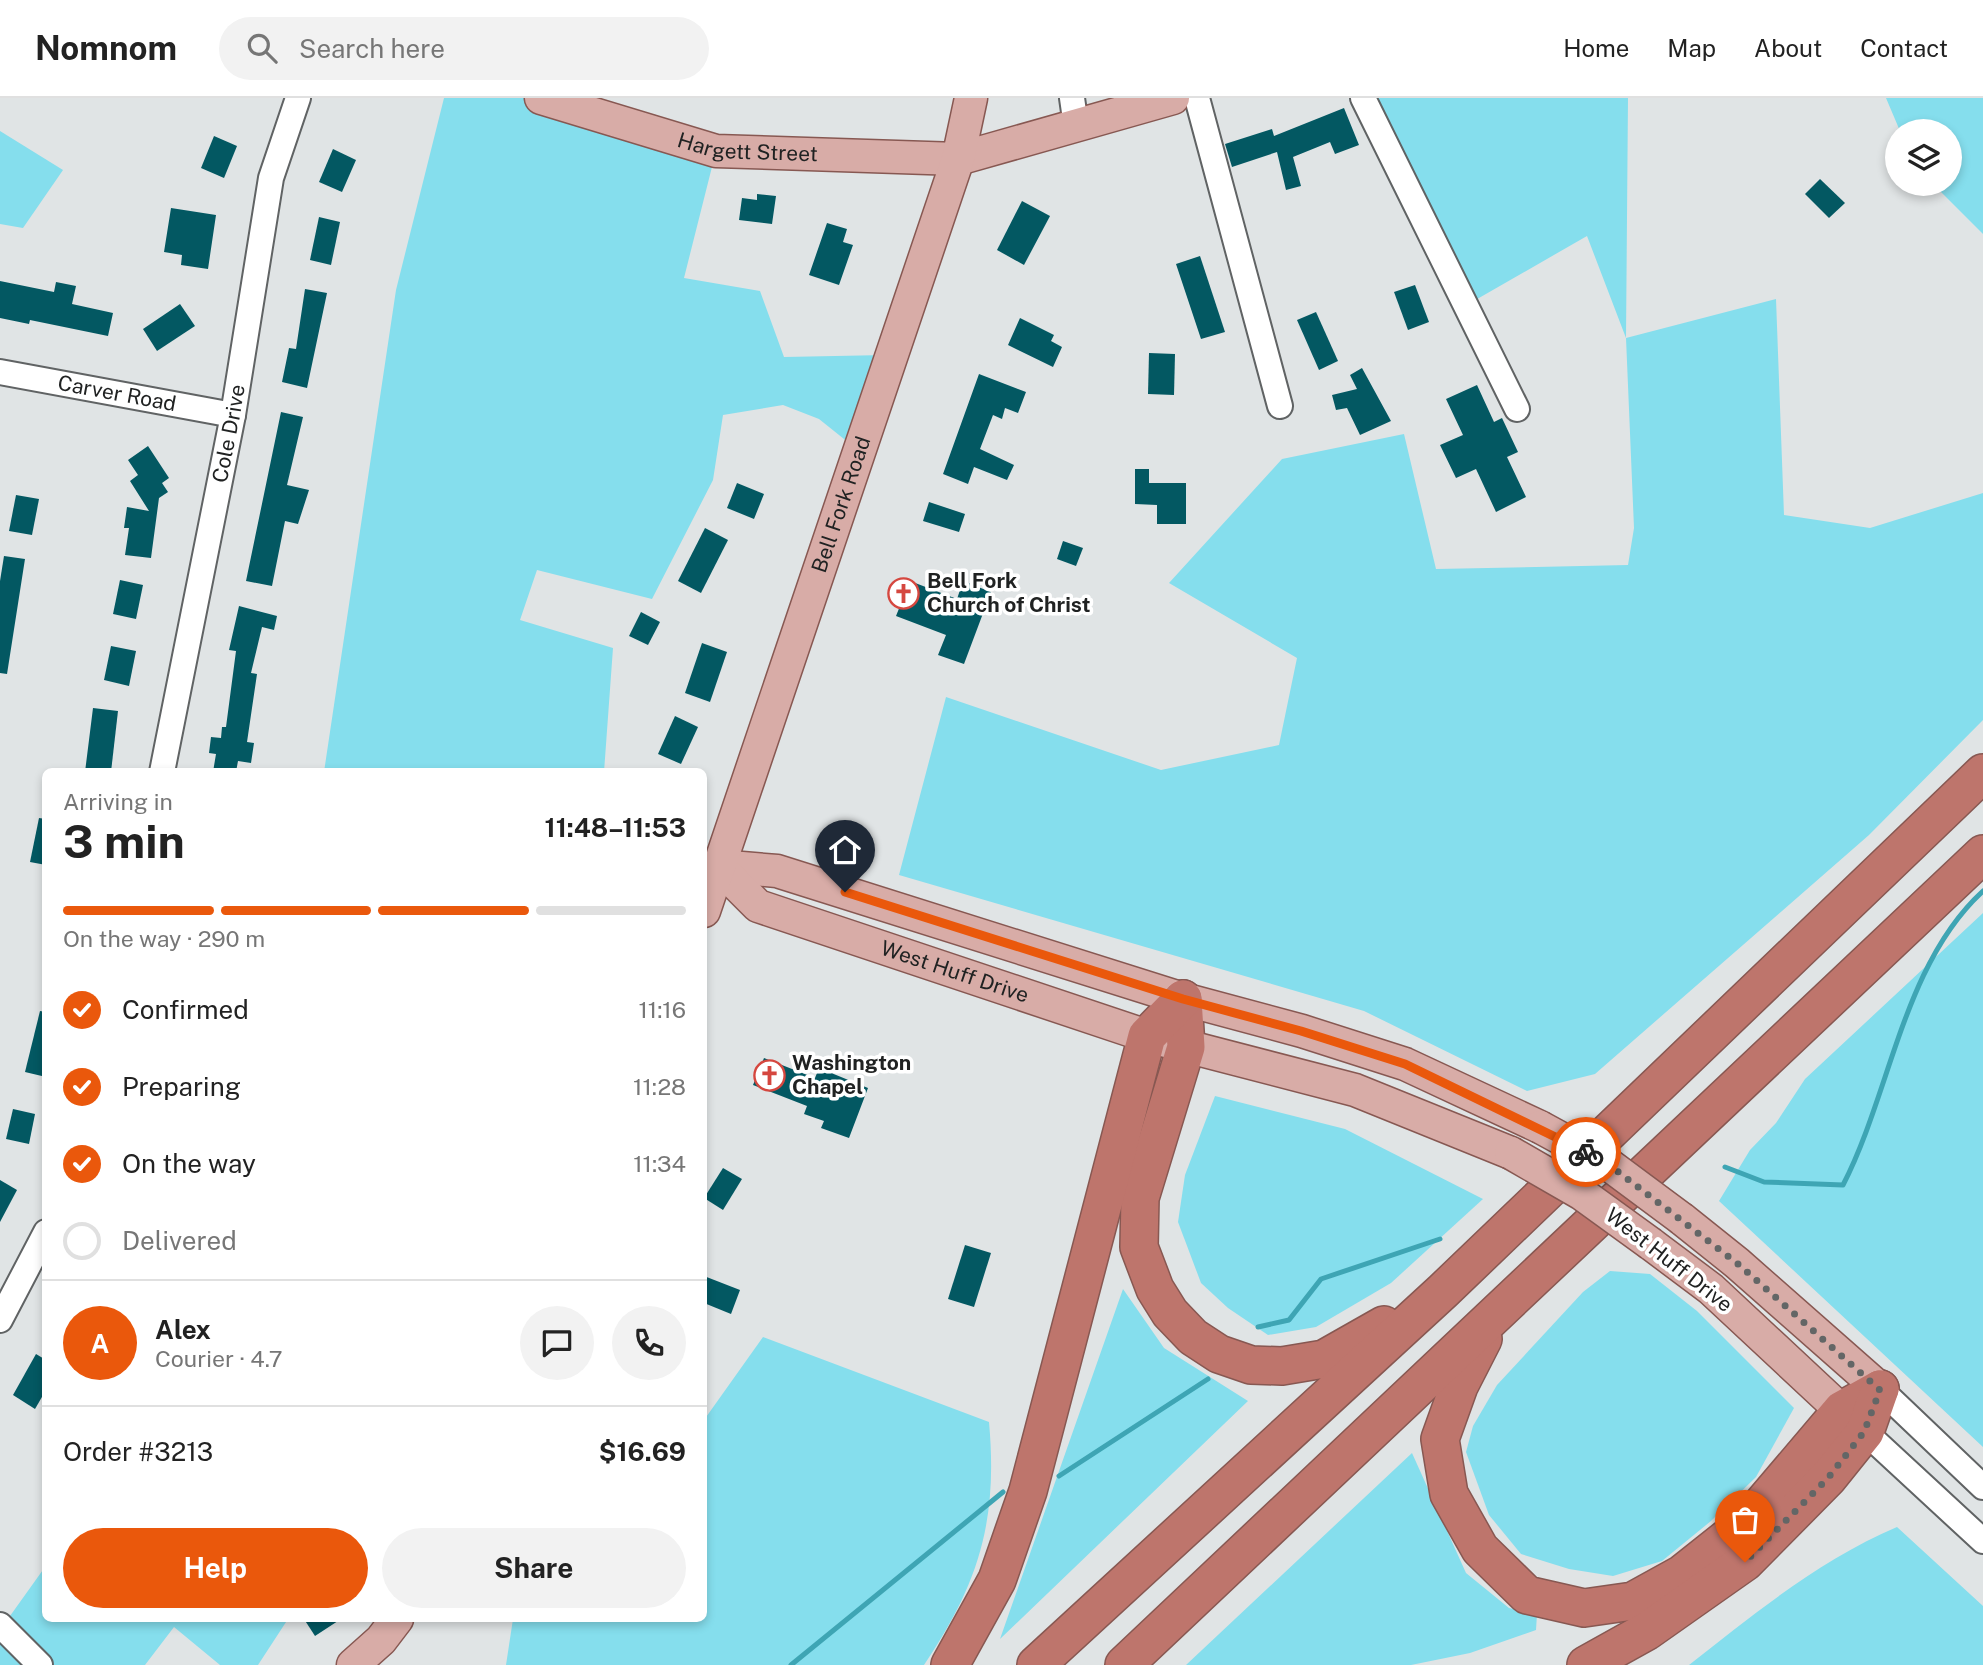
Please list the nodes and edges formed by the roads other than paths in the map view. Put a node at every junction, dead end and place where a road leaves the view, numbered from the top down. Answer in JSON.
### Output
{"nodes":[{"id":1,"x":298,"y":98,"type":"edge"},
{"id":2,"x":541,"y":98,"type":"edge"},
{"id":3,"x":971,"y":98,"type":"edge"},
{"id":4,"x":1173,"y":98,"type":"edge"},
{"id":5,"x":1197,"y":98,"type":"edge"},
{"id":6,"x":1368,"y":103,"type":"edge"},
{"id":7,"x":1074,"y":112,"type":"edge"},
{"id":8,"x":958,"y":159,"type":"junction"},
{"id":9,"x":0,"y":372,"type":"edge"},
{"id":10,"x":1280,"y":407,"type":"dead end"},
{"id":11,"x":1517,"y":409,"type":"dead end"},
{"id":12,"x":233,"y":415,"type":"junction"},
{"id":13,"x":163,"y":768,"type":"edge"},
{"id":14,"x":1983,"y":773,"type":"edge"},
{"id":15,"x":1983,"y":853,"type":"edge"},
{"id":16,"x":718,"y":866,"type":"junction"},
{"id":17,"x":707,"y":901,"type":"edge"},
{"id":18,"x":1183,"y":999,"type":"junction"},
{"id":19,"x":1147,"y":1036,"type":"junction"},
{"id":20,"x":1186,"y":1047,"type":"junction"},
{"id":21,"x":42,"y":1240,"type":"edge"},
{"id":22,"x":1443,"y":1291,"type":"junction"},
{"id":23,"x":1497,"y":1312,"type":"junction"},
{"id":24,"x":0,"y":1320,"type":"edge"},
{"id":25,"x":1880,"y":1390,"type":"junction"},
{"id":26,"x":1853,"y":1421,"type":"junction"},
{"id":27,"x":1983,"y":1487,"type":"edge"},
{"id":28,"x":1983,"y":1541,"type":"edge"},
{"id":29,"x":395,"y":1622,"type":"edge"},
{"id":30,"x":0,"y":1625,"type":"edge"},
{"id":31,"x":40,"y":1665,"type":"edge"},
{"id":32,"x":353,"y":1665,"type":"edge"},
{"id":33,"x":950,"y":1665,"type":"edge"},
{"id":34,"x":1036,"y":1665,"type":"edge"},
{"id":35,"x":1124,"y":1665,"type":"edge"},
{"id":36,"x":1586,"y":1665,"type":"edge"}],
"edges":[{"from":1,"to":12,"type":"street","name":"Cole Drive"},
{"from":2,"to":8,"type":"main road","name":"Hargett Street"},
{"from":3,"to":8,"type":"main road","name":"Bell Fork Road"},
{"from":4,"to":7,"type":"main road","name":"Hargett Street"},
{"from":5,"to":10,"type":"street"},
{"from":6,"to":11,"type":"street"},
{"from":7,"to":8,"type":"main road","name":"Hargett Street"},
{"from":8,"to":16,"type":"main road","name":"Bell Fork Road"},
{"from":9,"to":12,"type":"street","name":"Carver Road"},
{"from":12,"to":13,"type":"street","name":"Cole Drive"},
{"from":14,"to":22,"type":"highway"},
{"from":15,"to":23,"type":"highway"},
{"from":16,"to":17,"type":"main road","name":"Bell Fork Road"},
{"from":16,"to":18,"type":"main road","name":"West Huff Drive"},
{"from":16,"to":19,"type":"main road","name":"West Huff Drive"},
{"from":18,"to":19,"type":"highway"},
{"from":18,"to":20,"type":"highway"},
{"from":18,"to":25,"type":"main road","name":"West Huff Drive","bridge":true},
{"from":19,"to":20,"type":"main road","name":"West Huff Drive"},
{"from":19,"to":33,"type":"highway"},
{"from":20,"to":22,"type":"highway"},
{"from":20,"to":26,"type":"main road","name":"West Huff Drive","bridge":true},
{"from":21,"to":24,"type":"street"},
{"from":22,"to":34,"type":"highway"},
{"from":23,"to":26,"type":"highway"},
{"from":23,"to":35,"type":"highway"},
{"from":25,"to":26,"type":"highway"},
{"from":25,"to":27,"type":"street","name":"West Huff Drive"},
{"from":26,"to":28,"type":"street","name":"West Huff Drive"},
{"from":26,"to":36,"type":"highway"},
{"from":29,"to":32,"type":"main road"},
{"from":30,"to":31,"type":"street"}]}
